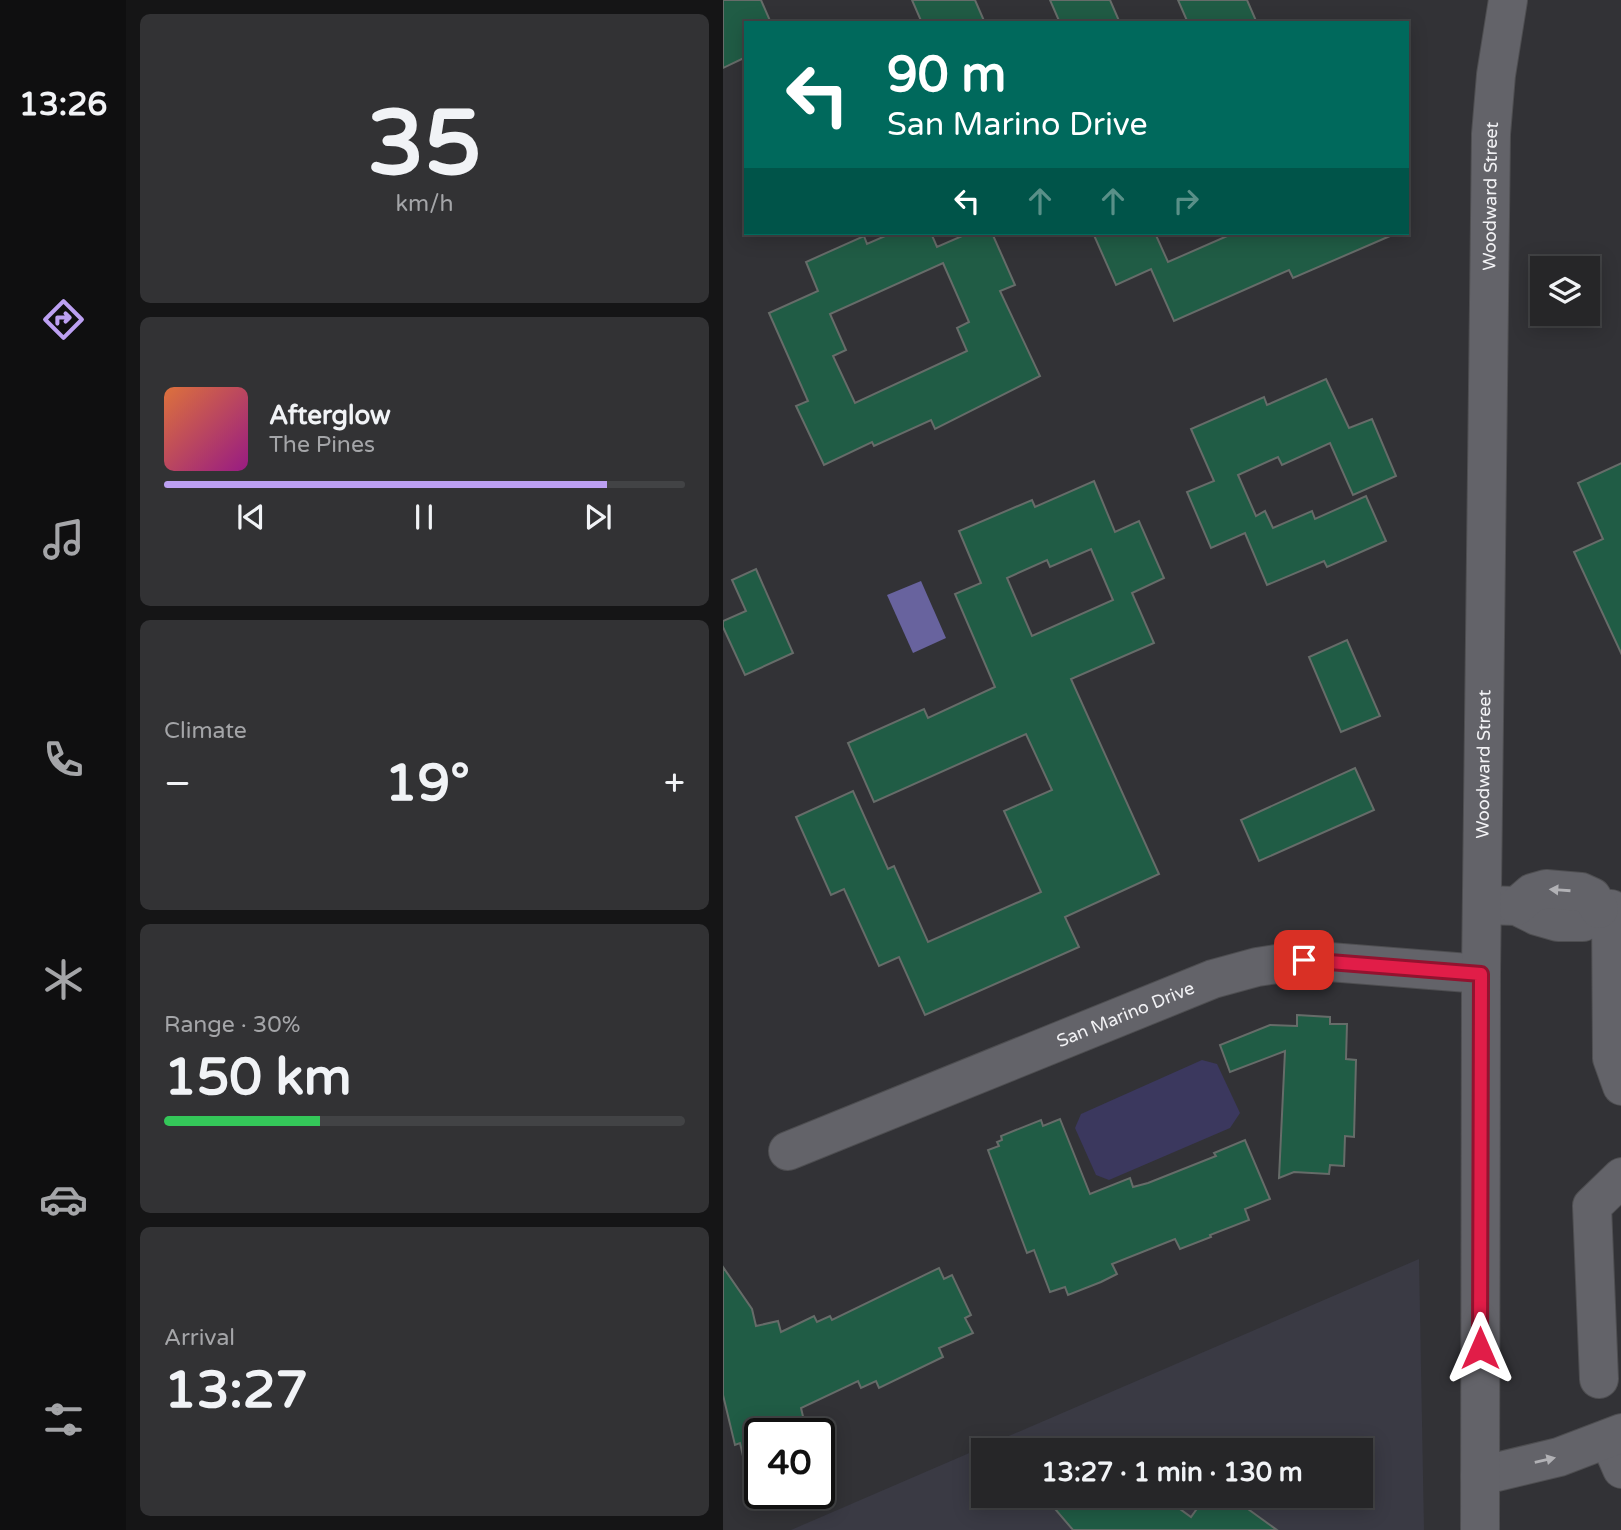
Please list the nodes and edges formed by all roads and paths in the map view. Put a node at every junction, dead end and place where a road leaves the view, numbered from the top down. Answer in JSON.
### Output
{"nodes":[{"id":1,"x":1508,"y":0,"type":"edge"},
{"id":2,"x":1500,"y":906,"type":"junction"},
{"id":3,"x":1481,"y":974,"type":"junction"},
{"id":4,"x":1621,"y":1086,"type":"edge"},
{"id":5,"x":788,"y":1151,"type":"dead end"},
{"id":6,"x":1621,"y":1177,"type":"edge"},
{"id":7,"x":1599,"y":1379,"type":"dead end"},
{"id":8,"x":1617,"y":1447,"type":"edge"},
{"id":9,"x":1480,"y":1476,"type":"junction"},
{"id":10,"x":1480,"y":1530,"type":"edge"}],
"edges":[{"from":1,"to":2,"type":"street","name":"Woodward Street"},
{"from":2,"to":3,"type":"street","name":"Woodward Street"},
{"from":2,"to":4,"type":"street"},
{"from":3,"to":5,"type":"street","name":"San Marino Drive"},
{"from":3,"to":9,"type":"street","name":"Woodward Street"},
{"from":6,"to":7,"type":"street"},
{"from":9,"to":8,"type":"street","one_way":true},
{"from":9,"to":10,"type":"street","name":"Woodward Street"}]}
